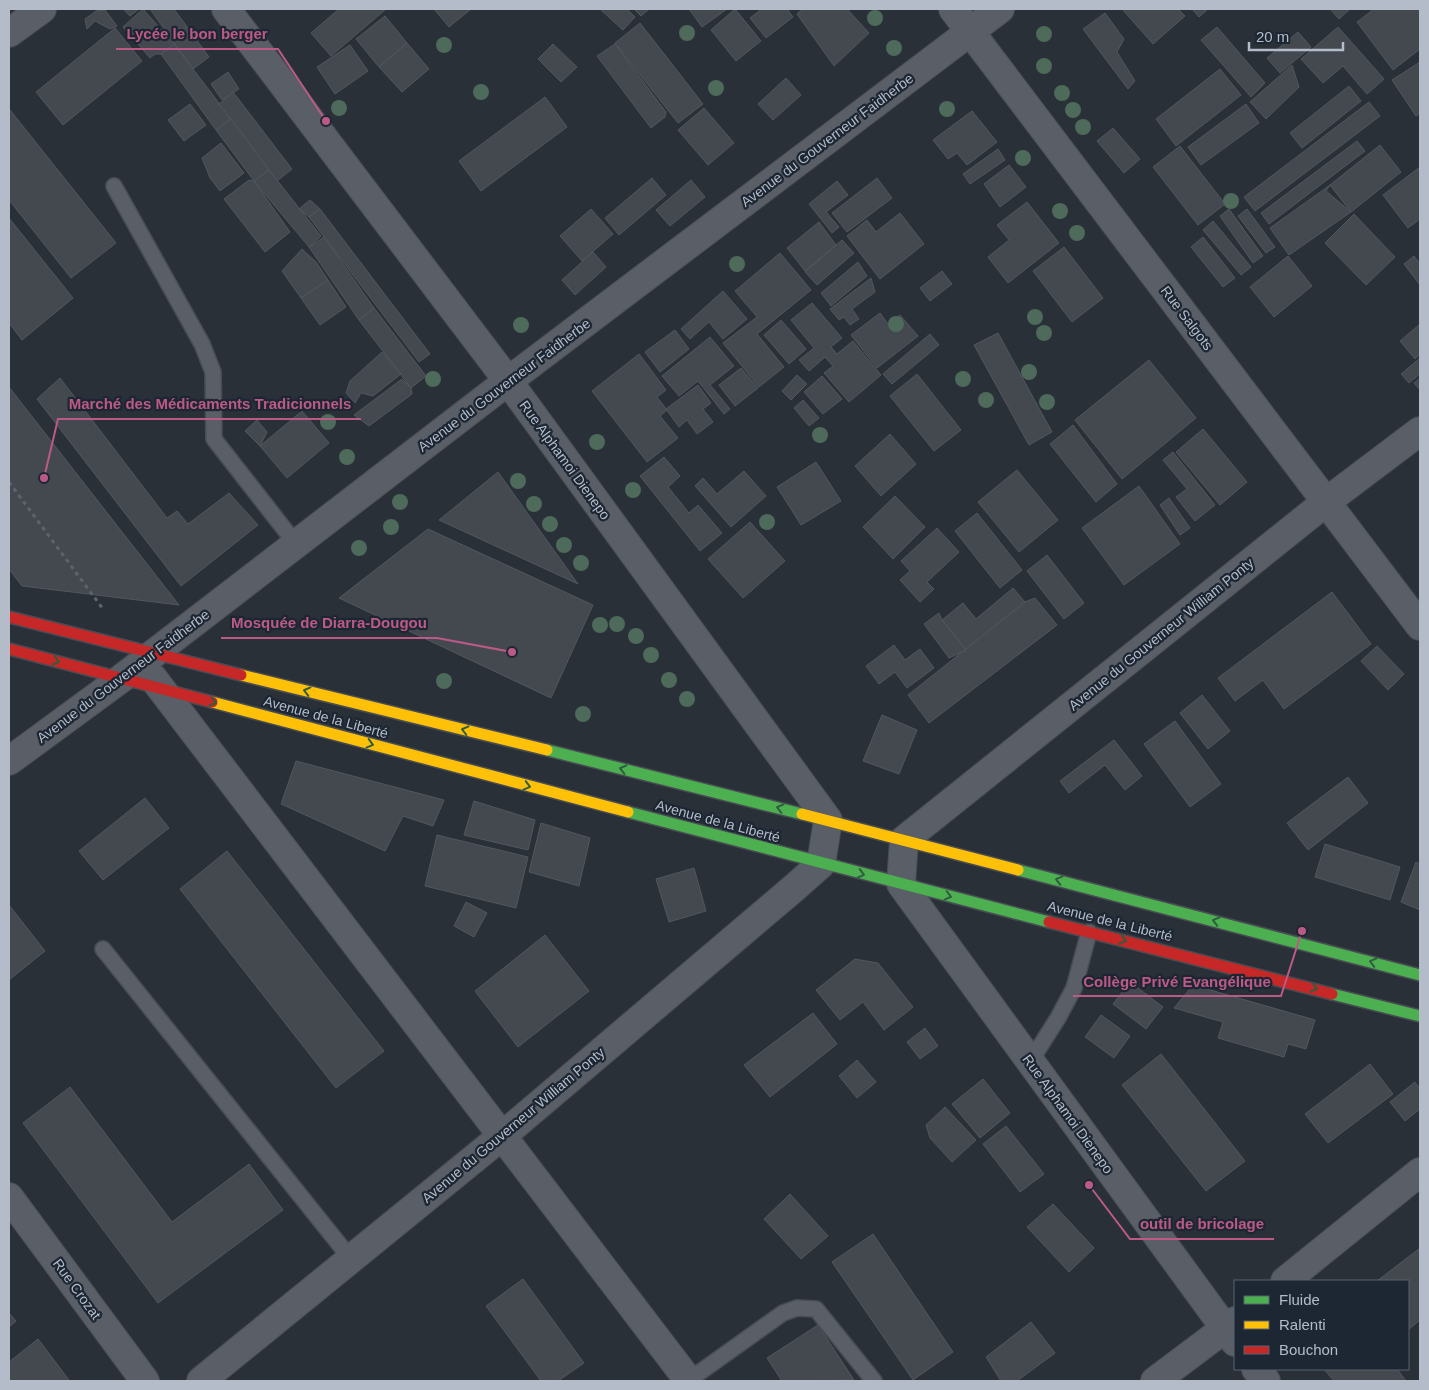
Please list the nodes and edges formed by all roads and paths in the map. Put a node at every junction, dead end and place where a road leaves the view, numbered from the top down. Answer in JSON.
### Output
{"nodes":[{"id":1,"x":42,"y":9,"type":"edge"},
{"id":2,"x":226,"y":9,"type":"edge"},
{"id":3,"x":953,"y":9,"type":"edge"},
{"id":4,"x":1000,"y":9,"type":"edge"},
{"id":5,"x":970,"y":32,"type":"junction"},
{"id":6,"x":9,"y":33,"type":"edge"},
{"id":7,"x":114,"y":186,"type":"dead end"},
{"id":8,"x":508,"y":381,"type":"junction"},
{"id":9,"x":1420,"y":431,"type":"edge"},
{"id":10,"x":9,"y":482,"type":"edge"},
{"id":11,"x":1326,"y":502,"type":"junction"},
{"id":12,"x":296,"y":544,"type":"junction"},
{"id":13,"x":9,"y":617,"type":"edge"},
{"id":14,"x":1420,"y":626,"type":"edge"},
{"id":15,"x":9,"y":649,"type":"edge"},
{"id":16,"x":137,"y":660,"type":"junction"},
{"id":17,"x":160,"y":688,"type":"junction"},
{"id":18,"x":9,"y":761,"type":"edge"},
{"id":19,"x":828,"y":820,"type":"junction"},
{"id":20,"x":904,"y":840,"type":"junction"},
{"id":21,"x":821,"y":864,"type":"junction"},
{"id":22,"x":901,"y":884,"type":"junction"},
{"id":23,"x":1089,"y":932,"type":"junction"},
{"id":24,"x":103,"y":949,"type":"dead end"},
{"id":25,"x":1420,"y":974,"type":"edge"},
{"id":26,"x":1420,"y":1016,"type":"edge"},
{"id":27,"x":1030,"y":1062,"type":"junction"},
{"id":28,"x":502,"y":1136,"type":"junction"},
{"id":29,"x":1420,"y":1172,"type":"edge"},
{"id":30,"x":9,"y":1197,"type":"edge"},
{"id":31,"x":351,"y":1259,"type":"junction"},
{"id":32,"x":1286,"y":1280,"type":"edge"},
{"id":33,"x":1232,"y":1331,"type":"edge"},
{"id":34,"x":1257,"y":1370,"type":"edge"},
{"id":35,"x":145,"y":1381,"type":"edge"},
{"id":36,"x":200,"y":1381,"type":"edge"},
{"id":37,"x":689,"y":1381,"type":"edge"},
{"id":38,"x":874,"y":1381,"type":"edge"},
{"id":39,"x":1155,"y":1381,"type":"edge"},
{"id":40,"x":1266,"y":1381,"type":"edge"}],
"edges":[{"from":1,"to":6,"type":"street"},
{"from":2,"to":8,"type":"street","name":"Rue Alphamoi Dienepo"},
{"from":3,"to":5,"type":"street","name":"Rue Salgots"},
{"from":4,"to":5,"type":"street","name":"Avenue du Gouverneur Faidherbe"},
{"from":5,"to":8,"type":"street","name":"Avenue du Gouverneur Faidherbe"},
{"from":5,"to":11,"type":"street","name":"Rue Salgots"},
{"from":7,"to":12,"type":"lane"},
{"from":8,"to":12,"type":"street","name":"Avenue du Gouverneur Faidherbe"},
{"from":8,"to":19,"type":"street","name":"Rue Alphamoi Dienepo"},
{"from":9,"to":11,"type":"street","name":"Avenue du Gouverneur William Ponty"},
{"from":10,"to":16,"type":"path"},
{"from":11,"to":14,"type":"street","name":"Rue Salgots"},
{"from":11,"to":20,"type":"street","name":"Avenue du Gouverneur William Ponty"},
{"from":12,"to":16,"type":"street","name":"Avenue du Gouverneur Faidherbe"},
{"from":13,"to":16,"type":"main road","name":"Avenue de la Liberté"},
{"from":15,"to":16,"type":"main road","name":"Avenue de la Liberté","one_way":true},
{"from":16,"to":17,"type":"street"},
{"from":16,"to":18,"type":"street","name":"Avenue du Gouverneur Faidherbe"},
{"from":19,"to":16,"type":"main road","name":"Avenue de la Liberté","one_way":true},
{"from":17,"to":21,"type":"main road","name":"Avenue de la Liberté","one_way":true},
{"from":17,"to":28,"type":"street"},
{"from":19,"to":20,"type":"main road","name":"Avenue de la Liberté"},
{"from":19,"to":21,"type":"street"},
{"from":20,"to":22,"type":"street"},
{"from":25,"to":20,"type":"main road","name":"Avenue de la Liberté","one_way":true},
{"from":21,"to":22,"type":"main road","name":"Avenue de la Liberté","one_way":true},
{"from":21,"to":28,"type":"street","name":"Avenue du Gouverneur William Ponty"},
{"from":22,"to":23,"type":"main road","name":"Avenue de la Liberté","one_way":true},
{"from":22,"to":27,"type":"street","name":"Rue Alphamoi Dienepo"},
{"from":23,"to":26,"type":"main road","name":"Avenue de la Liberté","one_way":true},
{"from":23,"to":27,"type":"lane"},
{"from":24,"to":31,"type":"lane"},
{"from":27,"to":33,"type":"street","name":"Rue Alphamoi Dienepo"},
{"from":28,"to":31,"type":"street","name":"Avenue du Gouverneur William Ponty"},
{"from":28,"to":37,"type":"street"},
{"from":29,"to":32,"type":"street"},
{"from":30,"to":35,"type":"street","name":"Rue Crozat"},
{"from":31,"to":36,"type":"street","name":"Avenue du Gouverneur William Ponty"},
{"from":33,"to":39,"type":"street"},
{"from":34,"to":40,"type":"street"},
{"from":37,"to":38,"type":"lane"}]}
